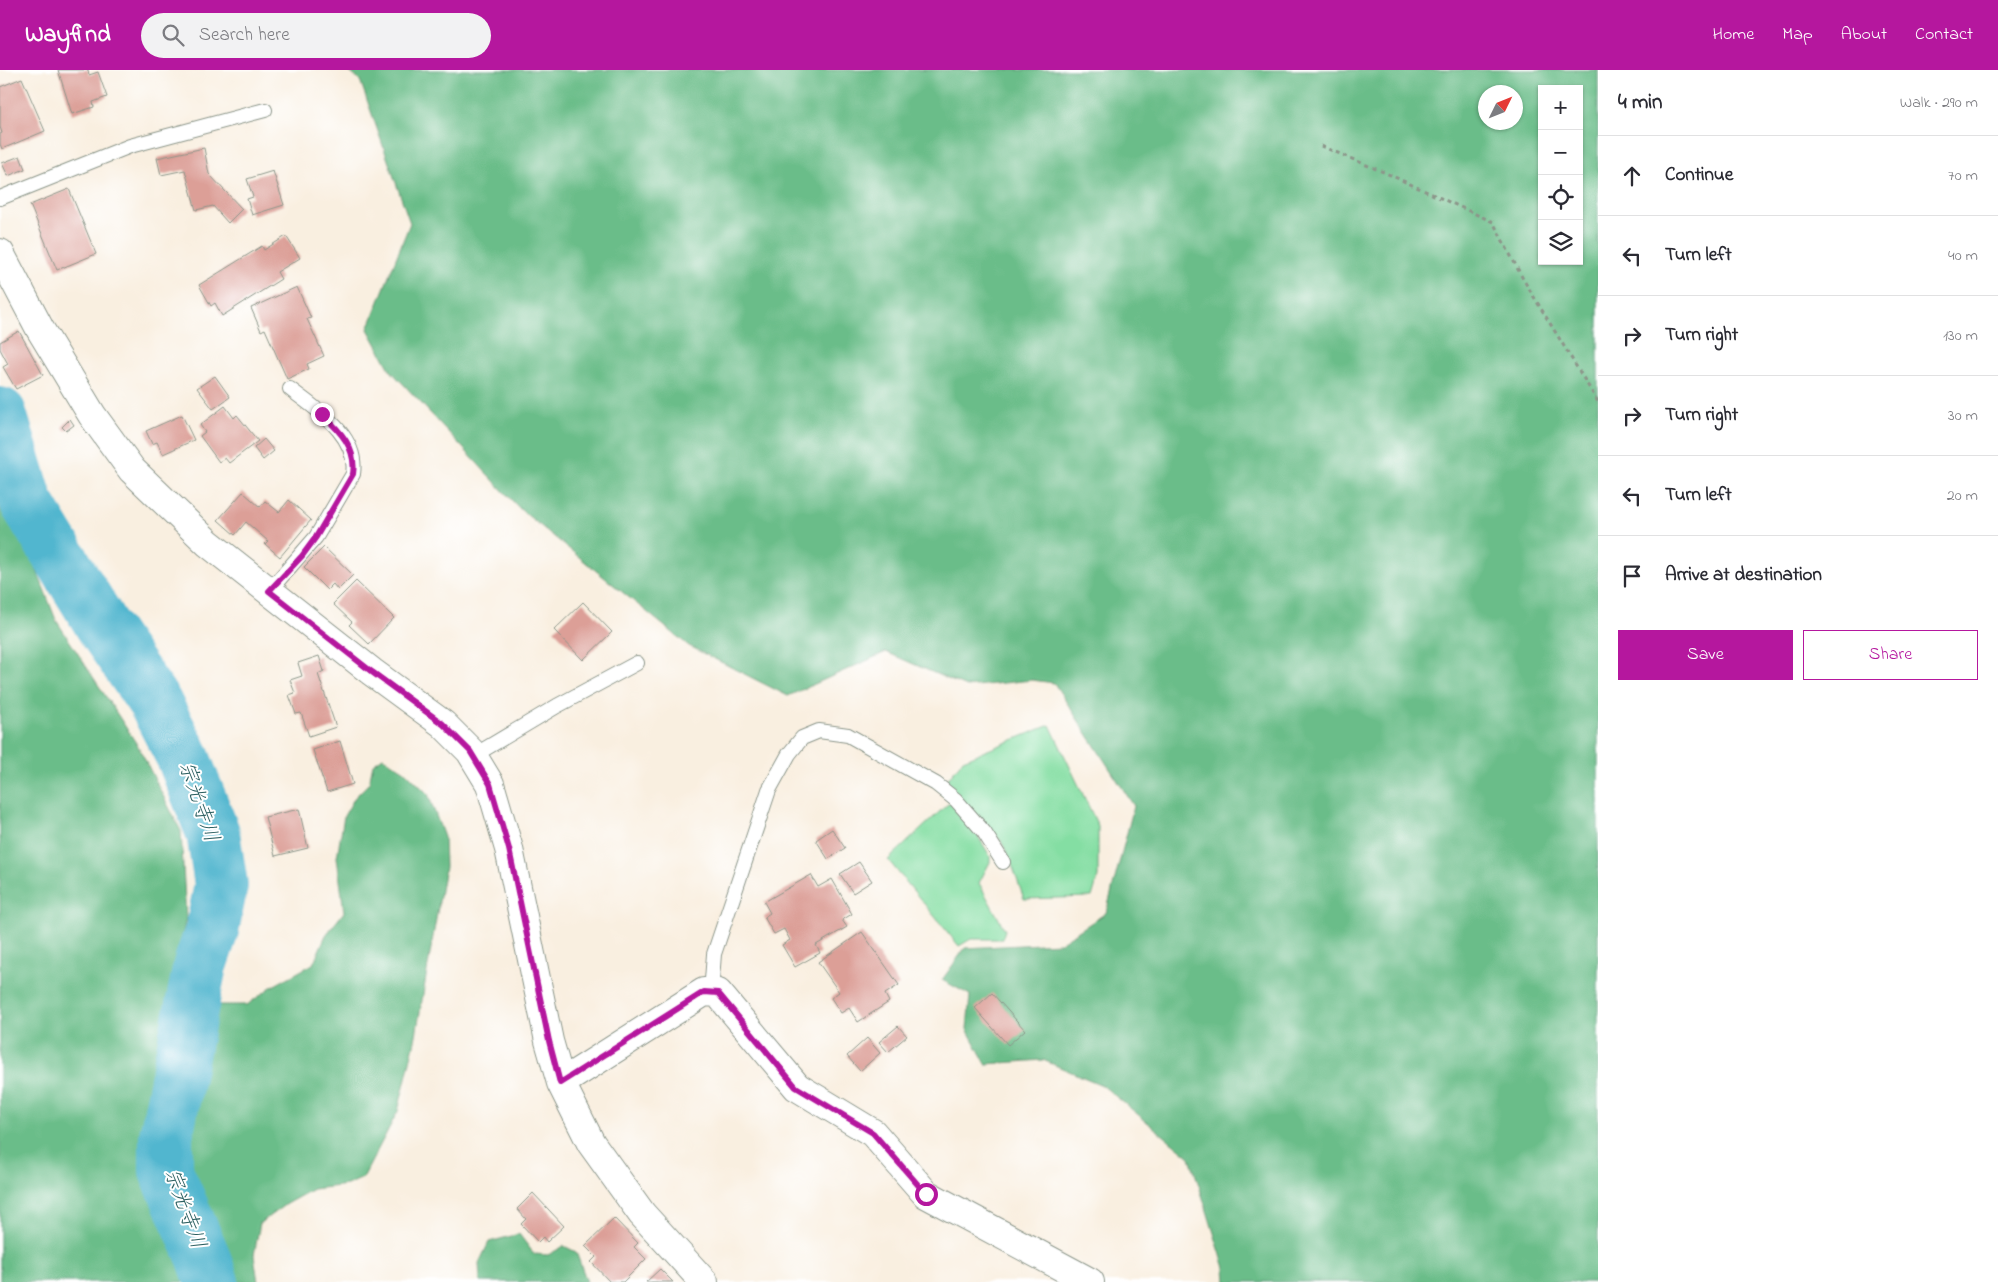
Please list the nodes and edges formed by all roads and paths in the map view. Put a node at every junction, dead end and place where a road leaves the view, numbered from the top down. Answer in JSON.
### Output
{"nodes":[{"id":1,"x":265,"y":110,"type":"dead end"},
{"id":2,"x":1321,"y":146,"type":"dead end"},
{"id":3,"x":0,"y":198,"type":"edge"},
{"id":4,"x":0,"y":253,"type":"edge"},
{"id":5,"x":290,"y":389,"type":"dead end"},
{"id":6,"x":1598,"y":402,"type":"edge"},
{"id":7,"x":269,"y":591,"type":"junction"},
{"id":8,"x":637,"y":663,"type":"dead end"},
{"id":9,"x":473,"y":756,"type":"junction"},
{"id":10,"x":1003,"y":862,"type":"dead end"},
{"id":11,"x":711,"y":993,"type":"junction"},
{"id":12,"x":560,"y":1083,"type":"junction"},
{"id":13,"x":704,"y":1282,"type":"edge"},
{"id":14,"x":1090,"y":1282,"type":"edge"}],
"edges":[{"from":1,"to":3,"type":"lane"},
{"from":2,"to":6,"type":"path"},
{"from":4,"to":7,"type":"street"},
{"from":5,"to":7,"type":"lane"},
{"from":7,"to":9,"type":"street"},
{"from":8,"to":9,"type":"lane"},
{"from":9,"to":12,"type":"street"},
{"from":10,"to":11,"type":"lane"},
{"from":11,"to":12,"type":"street"},
{"from":11,"to":14,"type":"street"},
{"from":12,"to":13,"type":"street"}]}
